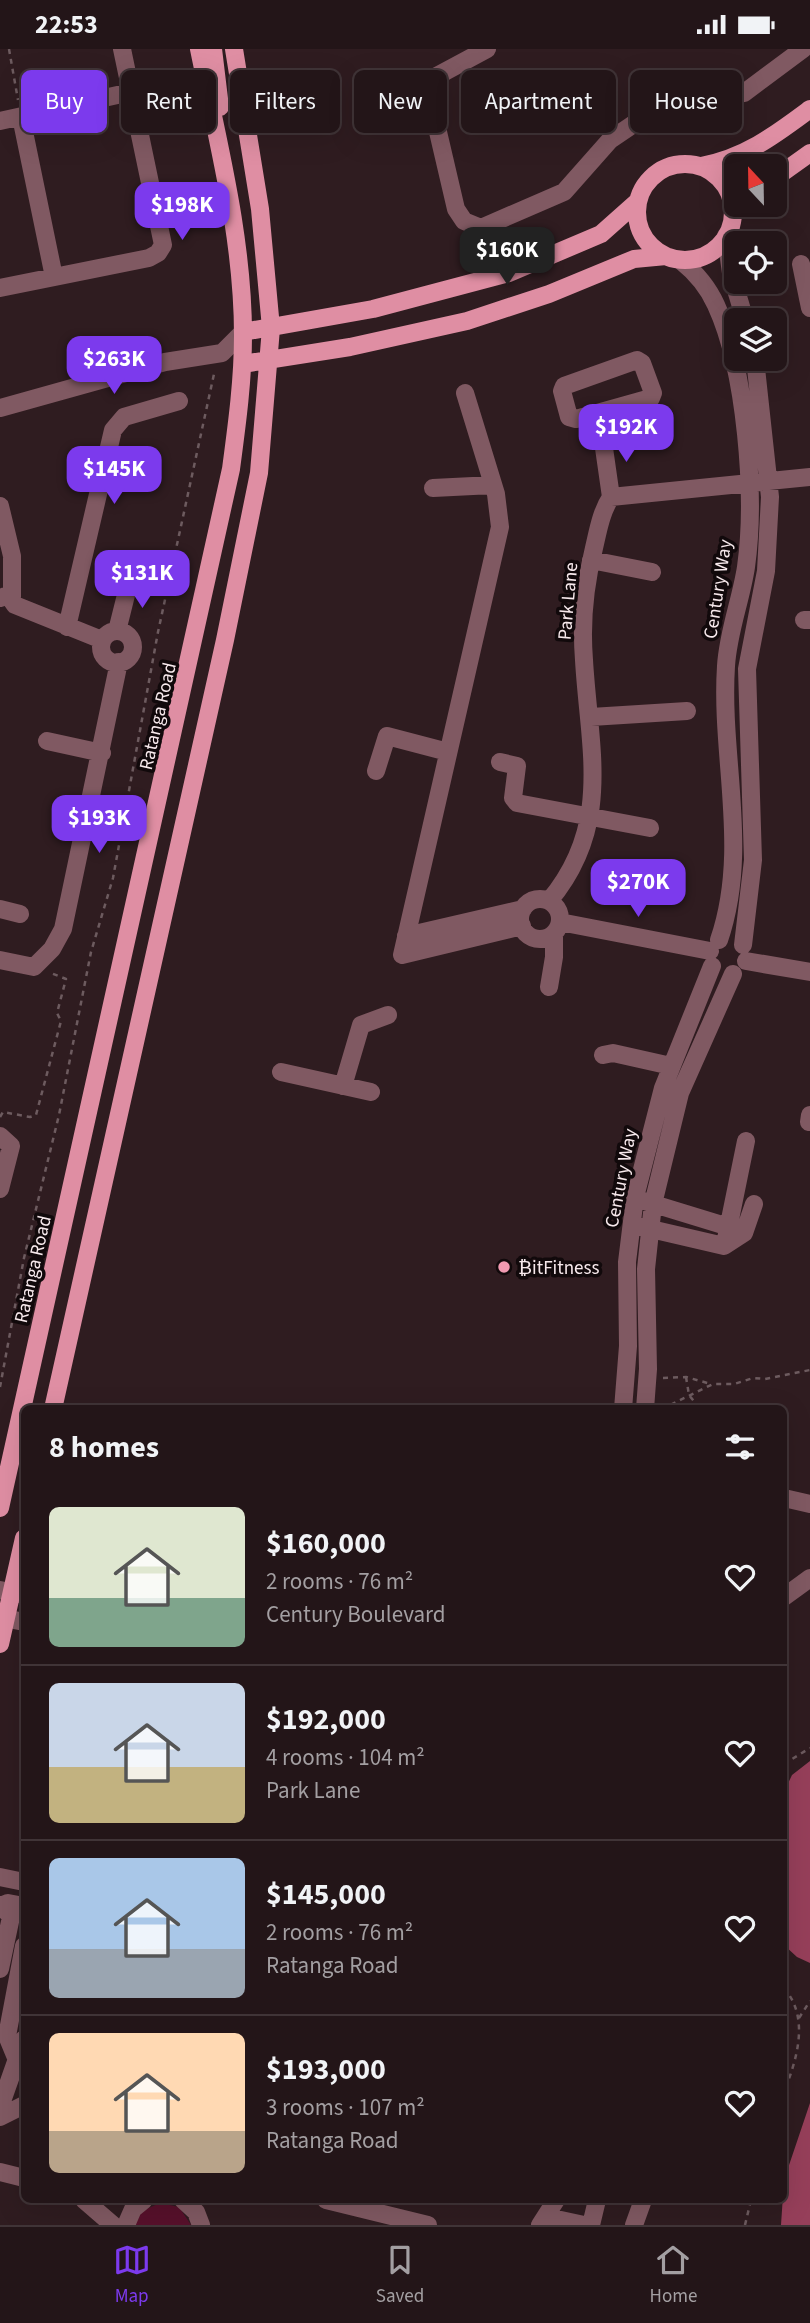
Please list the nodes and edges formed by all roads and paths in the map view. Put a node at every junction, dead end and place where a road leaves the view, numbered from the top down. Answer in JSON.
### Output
{"nodes":[{"id":1,"x":9,"y":49,"type":"edge"},
{"id":2,"x":122,"y":49,"type":"edge"},
{"id":3,"x":199,"y":49,"type":"edge"},
{"id":4,"x":213,"y":49,"type":"edge"},
{"id":5,"x":234,"y":49,"type":"edge"},
{"id":6,"x":487,"y":49,"type":"edge"},
{"id":7,"x":803,"y":49,"type":"edge"},
{"id":8,"x":129,"y":70,"type":"edge"},
{"id":9,"x":810,"y":109,"type":"edge"},
{"id":10,"x":21,"y":117,"type":"joint"},
{"id":11,"x":0,"y":121,"type":"edge"},
{"id":12,"x":24,"y":133,"type":"edge"},
{"id":13,"x":143,"y":133,"type":"edge"},
{"id":14,"x":810,"y":153,"type":"edge"},
{"id":15,"x":220,"y":156,"type":"junction"},
{"id":16,"x":701,"y":166,"type":"junction"},
{"id":17,"x":788,"y":169,"type":"edge"},
{"id":18,"x":724,"y":184,"type":"edge"},
{"id":19,"x":637,"y":202,"type":"junction"},
{"id":20,"x":724,"y":238,"type":"edge"},
{"id":21,"x":673,"y":258,"type":"junction"},
{"id":22,"x":801,"y":264,"type":"dead end"},
{"id":23,"x":54,"y":277,"type":"junction"},
{"id":24,"x":0,"y":288,"type":"edge"},
{"id":25,"x":810,"y":308,"type":"edge"},
{"id":26,"x":271,"y":327,"type":"junction"},
{"id":27,"x":243,"y":332,"type":"junction"},
{"id":28,"x":222,"y":353,"type":"junction"},
{"id":29,"x":270,"y":360,"type":"junction"},
{"id":30,"x":243,"y":364,"type":"junction"},
{"id":31,"x":756,"y":371,"type":"edge"},
{"id":32,"x":214,"y":374,"type":"dead end"},
{"id":33,"x":465,"y":393,"type":"dead end"},
{"id":34,"x":179,"y":401,"type":"dead end"},
{"id":35,"x":0,"y":408,"type":"edge"},
{"id":36,"x":599,"y":413,"type":"junction"},
{"id":37,"x":810,"y":477,"type":"edge"},
{"id":38,"x":769,"y":483,"type":"junction"},
{"id":39,"x":493,"y":485,"type":"junction"},
{"id":40,"x":748,"y":485,"type":"junction"},
{"id":41,"x":433,"y":488,"type":"dead end"},
{"id":42,"x":611,"y":497,"type":"junction"},
{"id":43,"x":1,"y":512,"type":"edge"},
{"id":44,"x":591,"y":560,"type":"junction"},
{"id":45,"x":652,"y":572,"type":"dead end"},
{"id":46,"x":130,"y":579,"type":"dead end"},
{"id":47,"x":7,"y":602,"type":"edge"},
{"id":48,"x":67,"y":627,"type":"junction"},
{"id":49,"x":110,"y":636,"type":"junction"},
{"id":50,"x":119,"y":662,"type":"junction"},
{"id":51,"x":687,"y":712,"type":"dead end"},
{"id":52,"x":591,"y":717,"type":"junction"},
{"id":53,"x":47,"y":741,"type":"dead end"},
{"id":54,"x":448,"y":752,"type":"junction"},
{"id":55,"x":102,"y":753,"type":"junction"},
{"id":56,"x":500,"y":762,"type":"dead end"},
{"id":57,"x":376,"y":771,"type":"dead end"},
{"id":58,"x":589,"y":815,"type":"junction"},
{"id":59,"x":649,"y":828,"type":"dead end"},
{"id":60,"x":549,"y":901,"type":"junction"},
{"id":61,"x":0,"y":909,"type":"edge"},
{"id":62,"x":20,"y":914,"type":"dead end"},
{"id":63,"x":522,"y":917,"type":"junction"},
{"id":64,"x":557,"y":927,"type":"junction"},
{"id":65,"x":406,"y":936,"type":"junction"},
{"id":66,"x":536,"y":938,"type":"junction"},
{"id":67,"x":713,"y":953,"type":"junction"},
{"id":68,"x":744,"y":953,"type":"junction"},
{"id":69,"x":43,"y":958,"type":"junction"},
{"id":70,"x":0,"y":960,"type":"edge"},
{"id":71,"x":810,"y":972,"type":"edge"},
{"id":72,"x":733,"y":974,"type":"junction"},
{"id":73,"x":388,"y":1015,"type":"dead end"},
{"id":74,"x":282,"y":1072,"type":"dead end"},
{"id":75,"x":343,"y":1086,"type":"junction"},
{"id":76,"x":371,"y":1092,"type":"dead end"},
{"id":77,"x":0,"y":1117,"type":"edge"},
{"id":78,"x":0,"y":1136,"type":"edge"},
{"id":79,"x":746,"y":1140,"type":"dead end"},
{"id":80,"x":0,"y":1189,"type":"edge"},
{"id":81,"x":635,"y":1197,"type":"junction"},
{"id":82,"x":653,"y":1204,"type":"junction"},
{"id":83,"x":754,"y":1204,"type":"dead end"},
{"id":84,"x":639,"y":1226,"type":"junction"},
{"id":85,"x":730,"y":1237,"type":"junction"},
{"id":86,"x":810,"y":1370,"type":"edge"},
{"id":87,"x":686,"y":1377,"type":"junction"},
{"id":88,"x":663,"y":1378,"type":"dead end"},
{"id":89,"x":713,"y":1384,"type":"junction"},
{"id":90,"x":0,"y":1387,"type":"edge"},
{"id":91,"x":689,"y":1395,"type":"junction"},
{"id":92,"x":23,"y":1405,"type":"edge"},
{"id":93,"x":54,"y":1405,"type":"edge"},
{"id":94,"x":623,"y":1405,"type":"edge"},
{"id":95,"x":645,"y":1405,"type":"edge"},
{"id":96,"x":670,"y":1405,"type":"edge"},
{"id":97,"x":697,"y":1405,"type":"edge"},
{"id":98,"x":21,"y":1415,"type":"edge"},
{"id":99,"x":787,"y":1499,"type":"edge"},
{"id":100,"x":810,"y":1504,"type":"edge"},
{"id":101,"x":0,"y":1508,"type":"edge"},
{"id":102,"x":21,"y":1552,"type":"edge"},
{"id":103,"x":810,"y":1578,"type":"edge"},
{"id":104,"x":12,"y":1592,"type":"edge"},
{"id":105,"x":787,"y":1595,"type":"edge"},
{"id":106,"x":3,"y":1617,"type":"edge"},
{"id":107,"x":21,"y":1621,"type":"edge"},
{"id":108,"x":0,"y":1644,"type":"edge"},
{"id":109,"x":810,"y":1748,"type":"edge"},
{"id":110,"x":787,"y":1762,"type":"edge"},
{"id":111,"x":0,"y":1877,"type":"edge"},
{"id":112,"x":21,"y":1881,"type":"edge"},
{"id":113,"x":14,"y":1907,"type":"edge"},
{"id":114,"x":21,"y":1966,"type":"edge"},
{"id":115,"x":0,"y":1969,"type":"edge"},
{"id":116,"x":787,"y":1992,"type":"edge"},
{"id":117,"x":810,"y":2001,"type":"edge"},
{"id":118,"x":799,"y":2018,"type":"junction"},
{"id":119,"x":11,"y":2034,"type":"edge"},
{"id":120,"x":787,"y":2083,"type":"edge"},
{"id":121,"x":21,"y":2106,"type":"edge"},
{"id":122,"x":0,"y":2108,"type":"edge"},
{"id":123,"x":0,"y":2117,"type":"edge"},
{"id":124,"x":0,"y":2172,"type":"edge"},
{"id":125,"x":21,"y":2177,"type":"edge"},
{"id":126,"x":87,"y":2203,"type":"edge"},
{"id":127,"x":136,"y":2203,"type":"edge"},
{"id":128,"x":189,"y":2203,"type":"edge"},
{"id":129,"x":338,"y":2203,"type":"edge"},
{"id":130,"x":554,"y":2203,"type":"edge"},
{"id":131,"x":596,"y":2203,"type":"edge"},
{"id":132,"x":642,"y":2203,"type":"edge"},
{"id":133,"x":750,"y":2203,"type":"edge"},
{"id":134,"x":543,"y":2221,"type":"edge"},
{"id":135,"x":113,"y":2225,"type":"edge"},
{"id":136,"x":125,"y":2225,"type":"edge"},
{"id":137,"x":201,"y":2225,"type":"edge"},
{"id":138,"x":428,"y":2225,"type":"edge"},
{"id":139,"x":584,"y":2225,"type":"edge"},
{"id":140,"x":591,"y":2225,"type":"edge"},
{"id":141,"x":634,"y":2225,"type":"edge"},
{"id":142,"x":745,"y":2225,"type":"edge"}],
"edges":[{"from":1,"to":10,"type":"path"},
{"from":2,"to":8,"type":"street"},
{"from":3,"to":15,"type":"main road","name":"Ratanga Road"},
{"from":4,"to":15,"type":"main road"},
{"from":5,"to":26,"type":"main road"},
{"from":6,"to":7,"type":"street"},
{"from":9,"to":16,"type":"main road"},
{"from":10,"to":11,"type":"street"},
{"from":12,"to":23,"type":"street"},
{"from":13,"to":23,"type":"street"},
{"from":14,"to":17,"type":"main road"},
{"from":15,"to":27,"type":"main road","name":"Ratanga Road"},
{"from":16,"to":18,"type":"main road"},
{"from":16,"to":19,"type":"main road"},
{"from":19,"to":21,"type":"main road"},
{"from":19,"to":26,"type":"main road"},
{"from":20,"to":21,"type":"main road"},
{"from":21,"to":29,"type":"main road"},
{"from":21,"to":40,"type":"street","name":"Century Way"},
{"from":22,"to":25,"type":"street"},
{"from":23,"to":24,"type":"street"},
{"from":26,"to":27,"type":"main road"},
{"from":26,"to":29,"type":"main road"},
{"from":27,"to":28,"type":"street"},
{"from":27,"to":30,"type":"main road","name":"Ratanga Road"},
{"from":28,"to":30,"type":"street"},
{"from":28,"to":35,"type":"street"},
{"from":29,"to":30,"type":"main road"},
{"from":29,"to":93,"type":"main road"},
{"from":30,"to":92,"type":"main road","name":"Ratanga Road"},
{"from":31,"to":38,"type":"street"},
{"from":32,"to":90,"type":"path"},
{"from":33,"to":39,"type":"street"},
{"from":34,"to":48,"type":"street"},
{"from":36,"to":36,"type":"street"},
{"from":36,"to":42,"type":"street"},
{"from":37,"to":38,"type":"street"},
{"from":38,"to":40,"type":"street"},
{"from":38,"to":68,"type":"street"},
{"from":39,"to":41,"type":"street"},
{"from":39,"to":54,"type":"street"},
{"from":40,"to":42,"type":"street"},
{"from":40,"to":67,"type":"street","name":"Century Way"},
{"from":42,"to":44,"type":"street","name":"Park Lane"},
{"from":43,"to":47,"type":"street"},
{"from":44,"to":45,"type":"street"},
{"from":44,"to":52,"type":"street","name":"Park Lane"},
{"from":46,"to":49,"type":"street"},
{"from":47,"to":48,"type":"street"},
{"from":48,"to":49,"type":"street"},
{"from":49,"to":50,"type":"street"},
{"from":49,"to":50,"type":"street"},
{"from":50,"to":55,"type":"street"},
{"from":51,"to":52,"type":"street"},
{"from":52,"to":58,"type":"street","name":"Park Lane"},
{"from":53,"to":55,"type":"street"},
{"from":54,"to":57,"type":"street"},
{"from":54,"to":65,"type":"street"},
{"from":55,"to":69,"type":"street"},
{"from":56,"to":58,"type":"street"},
{"from":58,"to":59,"type":"street"},
{"from":58,"to":60,"type":"street","name":"Park Lane"},
{"from":60,"to":63,"type":"street"},
{"from":60,"to":64,"type":"street"},
{"from":61,"to":62,"type":"street"},
{"from":63,"to":65,"type":"street"},
{"from":63,"to":65,"type":"street"},
{"from":63,"to":66,"type":"street"},
{"from":64,"to":66,"type":"street"},
{"from":64,"to":66,"type":"street"},
{"from":64,"to":67,"type":"street"},
{"from":67,"to":68,"type":"street"},
{"from":67,"to":72,"type":"street"},
{"from":67,"to":81,"type":"street","name":"Century Way"},
{"from":68,"to":71,"type":"street"},
{"from":68,"to":72,"type":"street"},
{"from":69,"to":70,"type":"street"},
{"from":69,"to":77,"type":"path"},
{"from":72,"to":82,"type":"street","name":"Century Way"},
{"from":73,"to":75,"type":"street"},
{"from":74,"to":75,"type":"street"},
{"from":75,"to":76,"type":"street"},
{"from":78,"to":80,"type":"street"},
{"from":79,"to":85,"type":"street"},
{"from":81,"to":82,"type":"street"},
{"from":81,"to":84,"type":"street","name":"Century Way"},
{"from":82,"to":84,"type":"street","name":"Century Way"},
{"from":82,"to":85,"type":"street"},
{"from":83,"to":85,"type":"street"},
{"from":84,"to":85,"type":"street"},
{"from":84,"to":94,"type":"street","name":"Century Way"},
{"from":84,"to":95,"type":"street","name":"Century Way"},
{"from":86,"to":89,"type":"path"},
{"from":87,"to":88,"type":"path"},
{"from":87,"to":89,"type":"path"},
{"from":87,"to":91,"type":"path"},
{"from":89,"to":91,"type":"path"},
{"from":91,"to":96,"type":"path"},
{"from":91,"to":97,"type":"path"},
{"from":98,"to":101,"type":"main road","name":"Ratanga Road"},
{"from":99,"to":100,"type":"street"},
{"from":102,"to":104,"type":"main road"},
{"from":103,"to":105,"type":"street"},
{"from":104,"to":106,"type":"main road"},
{"from":106,"to":107,"type":"street"},
{"from":106,"to":108,"type":"main road"},
{"from":109,"to":110,"type":"path"},
{"from":111,"to":112,"type":"street"},
{"from":113,"to":115,"type":"street"},
{"from":114,"to":119,"type":"street"},
{"from":116,"to":118,"type":"path"},
{"from":117,"to":118,"type":"path"},
{"from":118,"to":120,"type":"path"},
{"from":119,"to":122,"type":"street"},
{"from":121,"to":123,"type":"street"},
{"from":124,"to":125,"type":"street"},
{"from":126,"to":135,"type":"street"},
{"from":127,"to":136,"type":"street"},
{"from":128,"to":137,"type":"street"},
{"from":129,"to":138,"type":"street"},
{"from":130,"to":134,"type":"street"},
{"from":131,"to":140,"type":"street"},
{"from":132,"to":141,"type":"street"},
{"from":133,"to":142,"type":"path"},
{"from":134,"to":139,"type":"street"}]}
